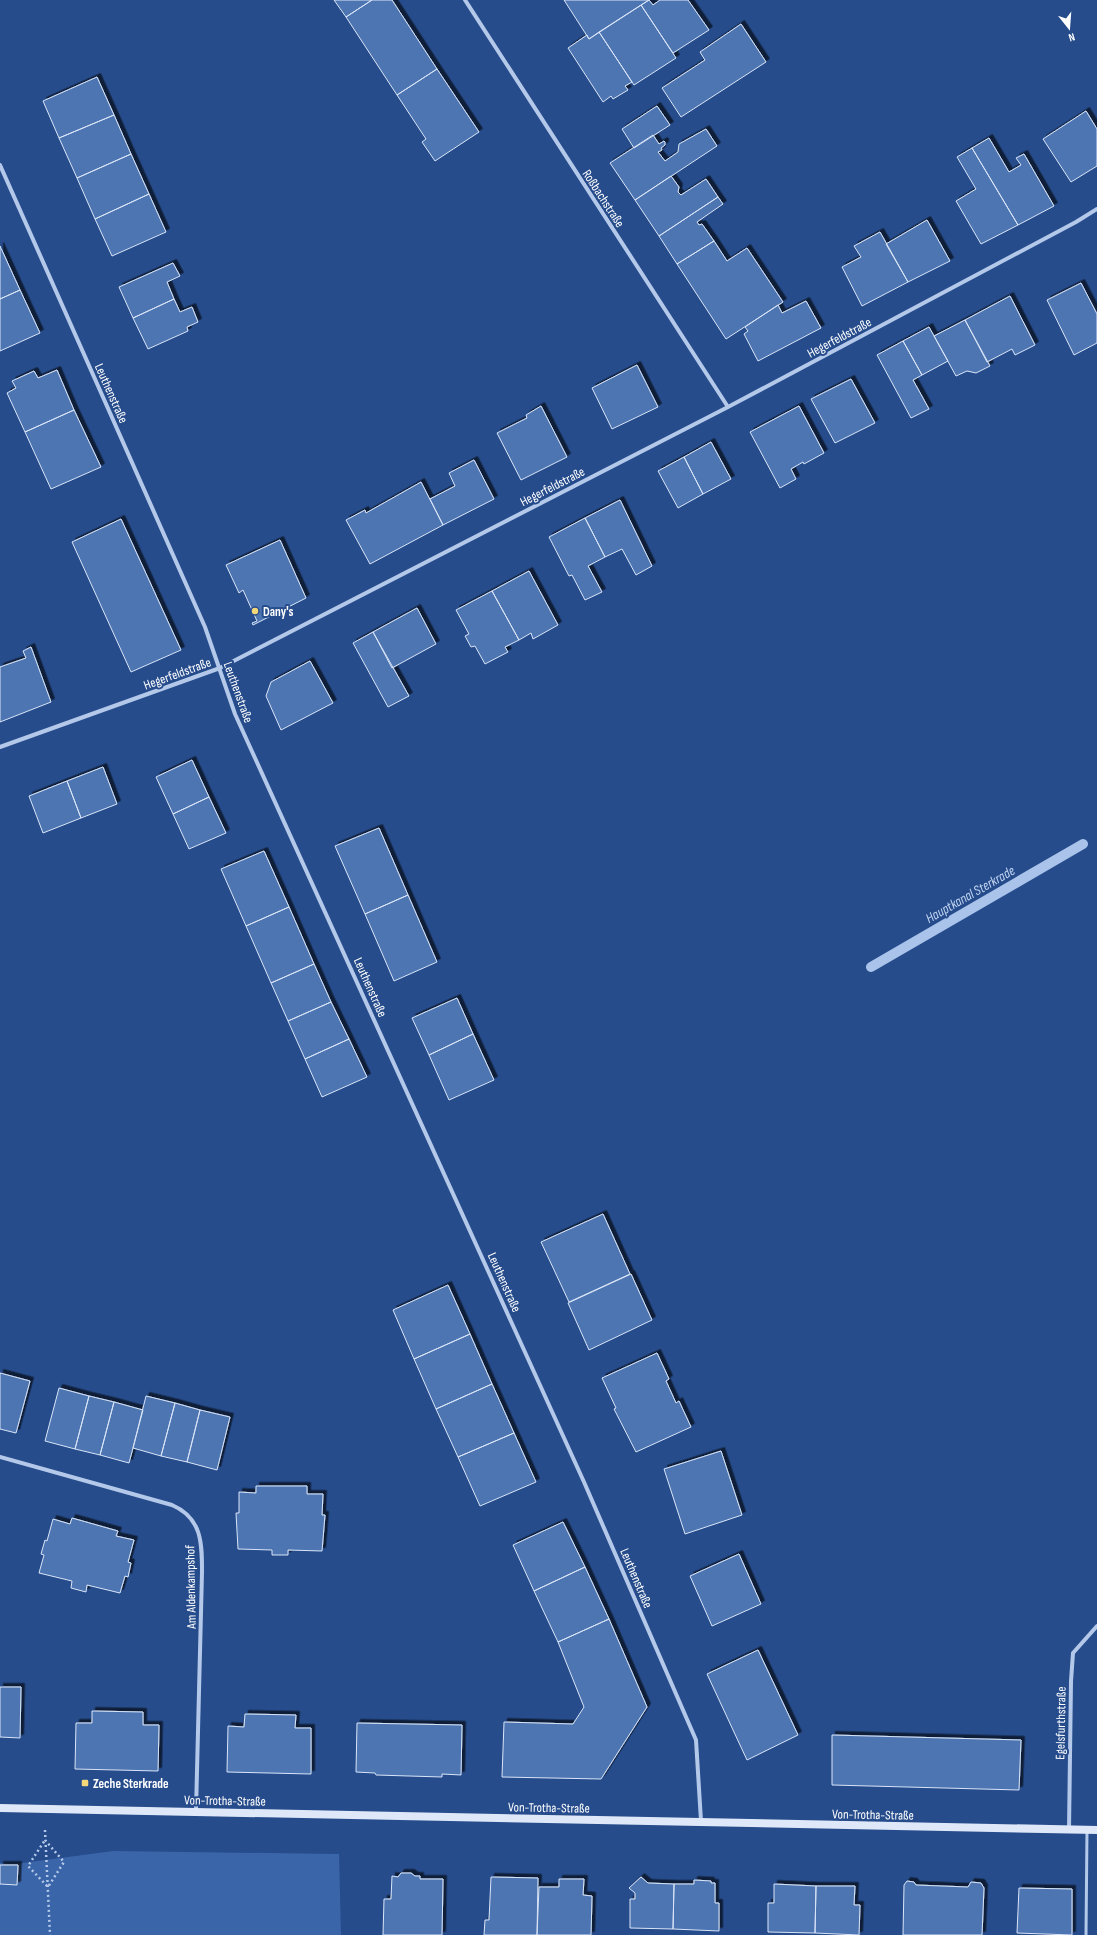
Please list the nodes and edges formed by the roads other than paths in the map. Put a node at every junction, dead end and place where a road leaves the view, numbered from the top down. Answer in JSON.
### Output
{"nodes":[{"id":1,"x":465,"y":0,"type":"edge"},
{"id":2,"x":0,"y":165,"type":"edge"},
{"id":3,"x":1097,"y":209,"type":"edge"},
{"id":4,"x":728,"y":407,"type":"junction"},
{"id":5,"x":220,"y":668,"type":"junction"},
{"id":6,"x":0,"y":747,"type":"edge"},
{"id":7,"x":0,"y":1457,"type":"edge"},
{"id":8,"x":1097,"y":1626,"type":"edge"},
{"id":9,"x":0,"y":1808,"type":"edge"},
{"id":10,"x":196,"y":1812,"type":"junction"},
{"id":11,"x":701,"y":1821,"type":"junction"},
{"id":12,"x":1069,"y":1830,"type":"junction"},
{"id":13,"x":1087,"y":1830,"type":"junction"},
{"id":14,"x":1097,"y":1830,"type":"edge"},
{"id":15,"x":1086,"y":1935,"type":"edge"}],
"edges":[{"from":1,"to":4,"type":"street","name":"Roßbachstraße"},
{"from":2,"to":5,"type":"street","name":"Leuthenstraße"},
{"from":3,"to":4,"type":"street","name":"Hegerfeldstraße"},
{"from":4,"to":5,"type":"street","name":"Hegerfeldstraße"},
{"from":5,"to":6,"type":"street","name":"Hegerfeldstraße"},
{"from":5,"to":11,"type":"street","name":"Leuthenstraße"},
{"from":7,"to":10,"type":"street","name":"Am Aldenkampshof"},
{"from":8,"to":12,"type":"street","name":"Egelsfurthstraße"},
{"from":9,"to":10,"type":"street","name":"Von-Trotha-Straße"},
{"from":10,"to":11,"type":"street","name":"Von-Trotha-Straße"},
{"from":11,"to":12,"type":"street","name":"Von-Trotha-Straße"},
{"from":12,"to":13,"type":"street","name":"Von-Trotha-Straße"},
{"from":13,"to":14,"type":"street","name":"Von-Trotha-Straße"},
{"from":13,"to":15,"type":"lane"}]}
